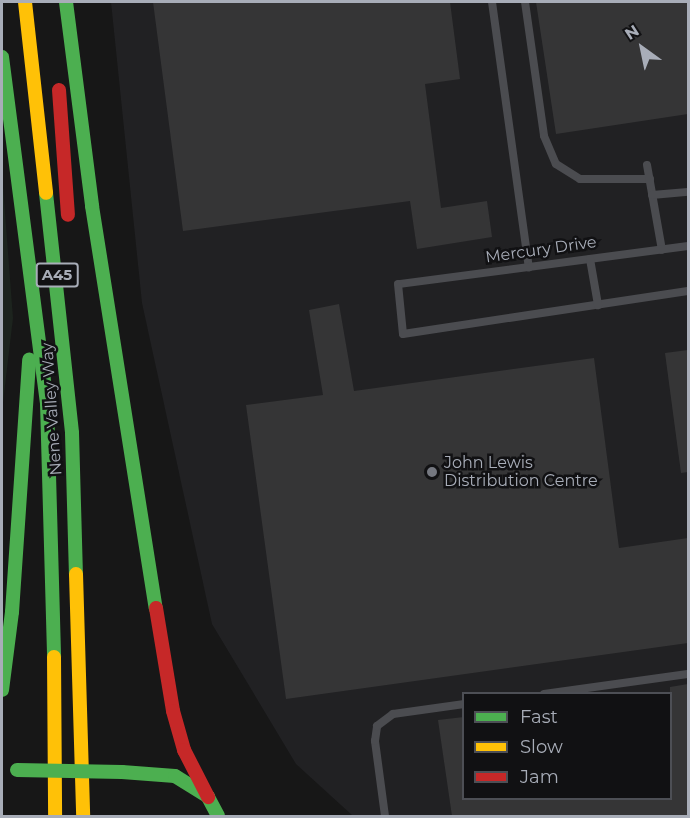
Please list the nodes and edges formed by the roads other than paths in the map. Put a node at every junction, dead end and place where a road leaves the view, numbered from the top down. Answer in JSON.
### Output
{"nodes":[{"id":1,"x":25,"y":2,"type":"edge"},
{"id":2,"x":66,"y":2,"type":"edge"},
{"id":3,"x":492,"y":2,"type":"edge"},
{"id":4,"x":525,"y":2,"type":"edge"},
{"id":5,"x":2,"y":57,"type":"edge"},
{"id":6,"x":57,"y":72,"type":"dead end"},
{"id":7,"x":647,"y":165,"type":"dead end"},
{"id":8,"x":650,"y":179,"type":"junction"},
{"id":9,"x":688,"y":192,"type":"edge"},
{"id":10,"x":652,"y":195,"type":"junction"},
{"id":11,"x":70,"y":231,"type":"dead end"},
{"id":12,"x":688,"y":246,"type":"edge"},
{"id":13,"x":662,"y":249,"type":"junction"},
{"id":14,"x":590,"y":259,"type":"junction"},
{"id":15,"x":529,"y":267,"type":"junction"},
{"id":16,"x":688,"y":291,"type":"edge"},
{"id":17,"x":32,"y":302,"type":"junction"},
{"id":18,"x":598,"y":305,"type":"junction"},
{"id":19,"x":85,"y":406,"type":"dead end"},
{"id":20,"x":78,"y":550,"type":"junction"},
{"id":21,"x":688,"y":674,"type":"edge"},
{"id":22,"x":2,"y":690,"type":"edge"},
{"id":23,"x":552,"y":692,"type":"edge"},
{"id":24,"x":462,"y":704,"type":"edge"},
{"id":25,"x":2,"y":771,"type":"edge"},
{"id":26,"x":208,"y":797,"type":"junction"},
{"id":27,"x":219,"y":814,"type":"edge"},
{"id":28,"x":55,"y":816,"type":"edge"},
{"id":29,"x":83,"y":816,"type":"edge"},
{"id":30,"x":385,"y":816,"type":"edge"}],
"edges":[{"from":1,"to":20,"type":"main road","name":"Nene Valley Way","number":"A45"},
{"from":2,"to":26,"type":"main road"},
{"from":3,"to":15,"type":"lane"},
{"from":4,"to":8,"type":"lane"},
{"from":5,"to":17,"type":"main road","name":"Nene Valley Way","number":"A45"},
{"from":6,"to":11,"type":"main road"},
{"from":7,"to":8,"type":"lane"},
{"from":8,"to":10,"type":"lane"},
{"from":9,"to":10,"type":"lane"},
{"from":10,"to":13,"type":"lane"},
{"from":12,"to":13,"type":"lane","name":"Mercury Drive"},
{"from":13,"to":14,"type":"lane","name":"Mercury Drive"},
{"from":14,"to":15,"type":"lane","name":"Mercury Drive"},
{"from":14,"to":18,"type":"lane"},
{"from":15,"to":18,"type":"lane","name":"Mercury Drive"},
{"from":16,"to":18,"type":"lane"},
{"from":17,"to":22,"type":"main road"},
{"from":17,"to":28,"type":"main road","name":"Nene Valley Way","number":"A45"},
{"from":19,"to":20,"type":"main road"},
{"from":20,"to":29,"type":"main road","name":"Nene Valley Way","number":"A45"},
{"from":21,"to":23,"type":"lane"},
{"from":24,"to":30,"type":"lane"},
{"from":25,"to":26,"type":"main road","bridge":true},
{"from":26,"to":27,"type":"main road"}]}
